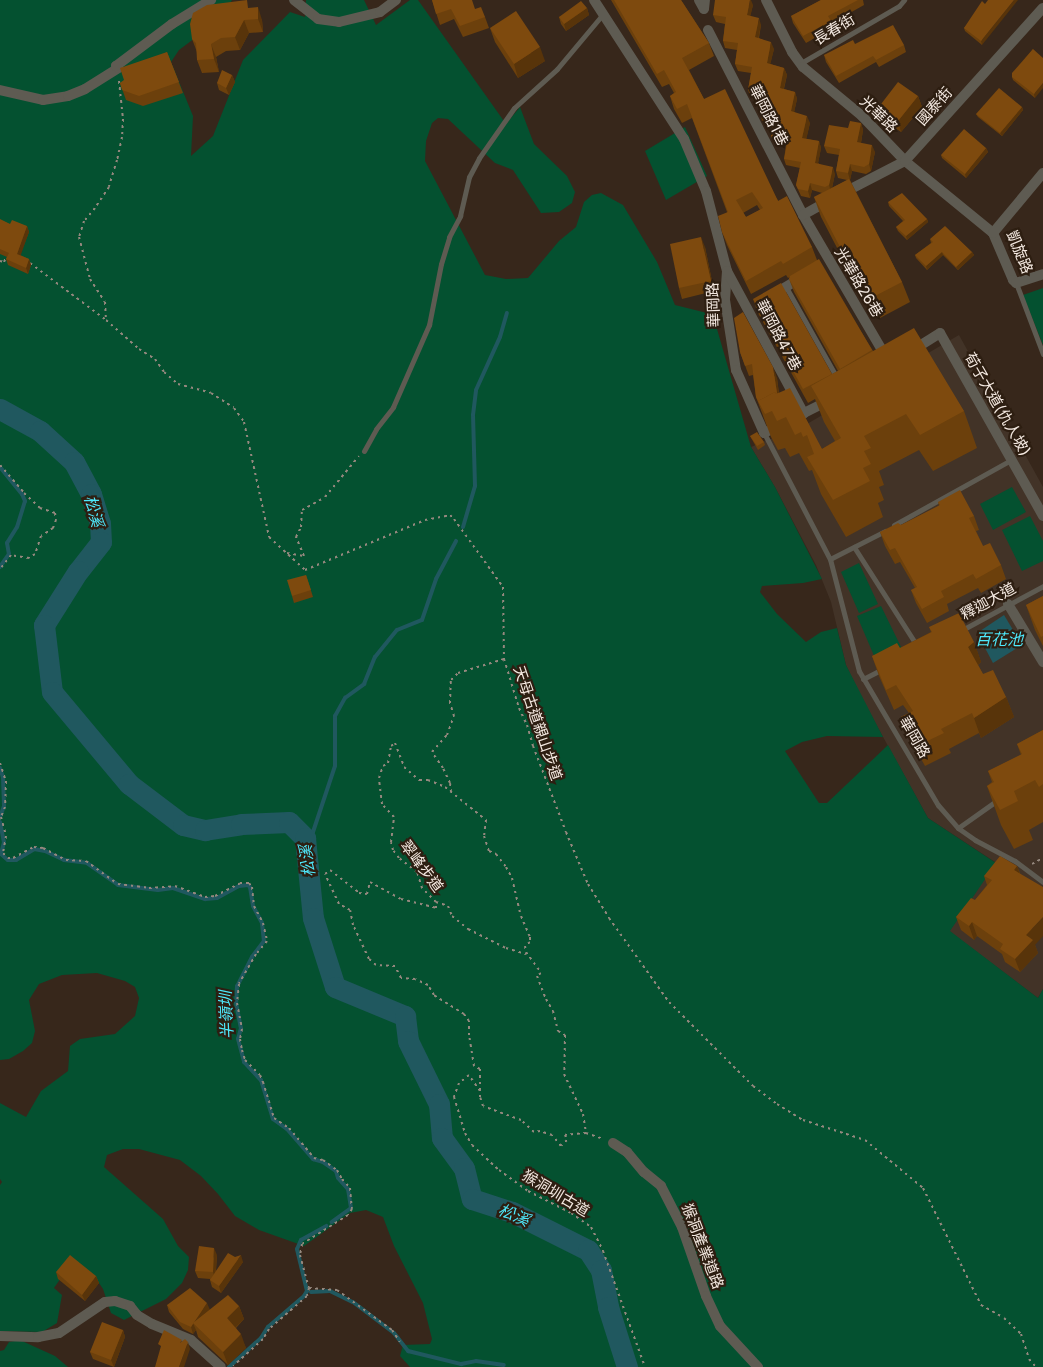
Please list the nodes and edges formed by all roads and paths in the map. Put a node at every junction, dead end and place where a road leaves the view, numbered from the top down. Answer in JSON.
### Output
{"nodes":[{"id":1,"x":211,"y":0,"type":"edge"},
{"id":2,"x":294,"y":0,"type":"edge"},
{"id":3,"x":396,"y":0,"type":"edge"},
{"id":4,"x":594,"y":0,"type":"edge"},
{"id":5,"x":699,"y":0,"type":"edge"},
{"id":6,"x":705,"y":0,"type":"edge"},
{"id":7,"x":766,"y":0,"type":"edge"},
{"id":8,"x":904,"y":0,"type":"edge"},
{"id":9,"x":1043,"y":8,"type":"edge"},
{"id":10,"x":603,"y":14,"type":"junction"},
{"id":11,"x":708,"y":30,"type":"dead end"},
{"id":12,"x":801,"y":64,"type":"junction"},
{"id":13,"x":118,"y":68,"type":"junction"},
{"id":14,"x":0,"y":90,"type":"edge"},
{"id":15,"x":905,"y":161,"type":"junction"},
{"id":16,"x":1043,"y":173,"type":"edge"},
{"id":17,"x":803,"y":215,"type":"junction"},
{"id":18,"x":993,"y":233,"type":"junction"},
{"id":19,"x":10,"y":249,"type":"edge"},
{"id":20,"x":8,"y":254,"type":"junction"},
{"id":21,"x":15,"y":257,"type":"edge"},
{"id":22,"x":23,"y":260,"type":"edge"},
{"id":23,"x":0,"y":261,"type":"edge"},
{"id":24,"x":822,"y":266,"type":"junction"},
{"id":25,"x":728,"y":271,"type":"junction"},
{"id":26,"x":1043,"y":274,"type":"edge"},
{"id":27,"x":1016,"y":283,"type":"junction"},
{"id":28,"x":786,"y":287,"type":"junction"},
{"id":29,"x":756,"y":304,"type":"junction"},
{"id":30,"x":106,"y":320,"type":"junction"},
{"id":31,"x":940,"y":333,"type":"joint"},
{"id":32,"x":1043,"y":354,"type":"edge"},
{"id":33,"x":840,"y":383,"type":"edge"},
{"id":34,"x":836,"y":396,"type":"edge"},
{"id":35,"x":804,"y":414,"type":"junction"},
{"id":36,"x":764,"y":433,"type":"junction"},
{"id":37,"x":364,"y":451,"type":"joint"},
{"id":38,"x":1013,"y":460,"type":"junction"},
{"id":39,"x":0,"y":465,"type":"edge"},
{"id":40,"x":1043,"y":516,"type":"edge"},
{"id":41,"x":854,"y":548,"type":"junction"},
{"id":42,"x":285,"y":553,"type":"junction"},
{"id":43,"x":830,"y":559,"type":"junction"},
{"id":44,"x":0,"y":569,"type":"edge"},
{"id":45,"x":1043,"y":586,"type":"edge"},
{"id":46,"x":1008,"y":604,"type":"junction"},
{"id":47,"x":953,"y":634,"type":"edge"},
{"id":48,"x":914,"y":654,"type":"edge"},
{"id":49,"x":504,"y":659,"type":"junction"},
{"id":50,"x":1043,"y":662,"type":"edge"},
{"id":51,"x":886,"y":668,"type":"edge"},
{"id":52,"x":864,"y":679,"type":"junction"},
{"id":53,"x":0,"y":762,"type":"edge"},
{"id":54,"x":451,"y":792,"type":"junction"},
{"id":55,"x":1002,"y":796,"type":"edge"},
{"id":56,"x":958,"y":828,"type":"junction"},
{"id":57,"x":1043,"y":858,"type":"edge"},
{"id":58,"x":1025,"y":868,"type":"junction"},
{"id":59,"x":1043,"y":882,"type":"edge"},
{"id":60,"x":436,"y":902,"type":"junction"},
{"id":61,"x":527,"y":954,"type":"junction"},
{"id":62,"x":480,"y":1091,"type":"junction"},
{"id":63,"x":586,"y":1133,"type":"junction"},
{"id":64,"x":613,"y":1143,"type":"joint"},
{"id":65,"x":309,"y":1288,"type":"junction"},
{"id":66,"x":0,"y":1336,"type":"edge"},
{"id":67,"x":400,"y":1342,"type":"dead end"},
{"id":68,"x":221,"y":1367,"type":"edge"},
{"id":69,"x":232,"y":1367,"type":"edge"},
{"id":70,"x":645,"y":1367,"type":"edge"},
{"id":71,"x":758,"y":1367,"type":"edge"},
{"id":72,"x":1036,"y":1367,"type":"edge"}],
"edges":[{"from":1,"to":13,"type":"street"},
{"from":2,"to":3,"type":"street"},
{"from":4,"to":10,"type":"street","name":"華岡路"},
{"from":5,"to":6,"type":"street"},
{"from":7,"to":12,"type":"street","name":"光華路"},
{"from":8,"to":12,"type":"lane","name":"長春街"},
{"from":9,"to":15,"type":"street","name":"國泰街"},
{"from":10,"to":25,"type":"street","name":"華岡路"},
{"from":10,"to":37,"type":"lane"},
{"from":11,"to":17,"type":"street","name":"華岡路1巷"},
{"from":12,"to":15,"type":"street","name":"光華路"},
{"from":13,"to":14,"type":"street"},
{"from":13,"to":30,"type":"path"},
{"from":15,"to":17,"type":"street","name":"國泰街"},
{"from":15,"to":18,"type":"street","name":"光華路"},
{"from":16,"to":18,"type":"street","name":"凱旋路"},
{"from":17,"to":24,"type":"street","name":"光華路26巷"},
{"from":18,"to":27,"type":"street","name":"凱旋路"},
{"from":19,"to":20,"type":"path"},
{"from":20,"to":21,"type":"path"},
{"from":20,"to":23,"type":"path"},
{"from":22,"to":30,"type":"path","name":"天母古道親山步道"},
{"from":24,"to":28,"type":"street"},
{"from":24,"to":31,"type":"street","name":"光華路26巷"},
{"from":25,"to":29,"type":"street","name":"華岡路47巷"},
{"from":25,"to":36,"type":"street","name":"華岡路"},
{"from":26,"to":27,"type":"street"},
{"from":27,"to":32,"type":"lane","name":"凱旋路"},
{"from":28,"to":29,"type":"street"},
{"from":28,"to":33,"type":"lane"},
{"from":29,"to":35,"type":"street","name":"華岡路47巷"},
{"from":30,"to":42,"type":"path","name":"天母古道親山步道"},
{"from":31,"to":38,"type":"street","name":"荀子大道(仇人坡)"},
{"from":34,"to":35,"type":"street"},
{"from":35,"to":36,"type":"street"},
{"from":36,"to":43,"type":"lane","name":"華岡路"},
{"from":37,"to":42,"type":"path"},
{"from":38,"to":40,"type":"street","name":"荀子大道(仇人坡)"},
{"from":38,"to":41,"type":"lane"},
{"from":39,"to":44,"type":"path"},
{"from":41,"to":43,"type":"lane"},
{"from":41,"to":48,"type":"lane"},
{"from":42,"to":49,"type":"path","name":"天母古道親山步道"},
{"from":43,"to":52,"type":"lane","name":"華岡路"},
{"from":45,"to":46,"type":"lane","name":"釋迦大道"},
{"from":46,"to":47,"type":"lane","name":"釋迦大道"},
{"from":46,"to":50,"type":"street"},
{"from":49,"to":54,"type":"path"},
{"from":49,"to":72,"type":"path","name":"天母古道親山步道"},
{"from":51,"to":52,"type":"lane"},
{"from":52,"to":56,"type":"lane","name":"華岡路"},
{"from":53,"to":65,"type":"path"},
{"from":54,"to":60,"type":"path","name":"翠峰步道"},
{"from":54,"to":61,"type":"path"},
{"from":55,"to":56,"type":"lane"},
{"from":56,"to":58,"type":"lane","name":"華岡路"},
{"from":57,"to":58,"type":"path"},
{"from":58,"to":59,"type":"lane","name":"華岡路"},
{"from":60,"to":61,"type":"path"},
{"from":60,"to":62,"type":"path","name":"翠峰步道"},
{"from":61,"to":63,"type":"path"},
{"from":62,"to":63,"type":"path","name":"翠峰步道"},
{"from":62,"to":70,"type":"path","name":"猴洞圳古道"},
{"from":63,"to":64,"type":"path"},
{"from":64,"to":71,"type":"street","name":"猴洞產業道路"},
{"from":65,"to":67,"type":"path"},
{"from":65,"to":69,"type":"path"},
{"from":66,"to":68,"type":"street"}]}
